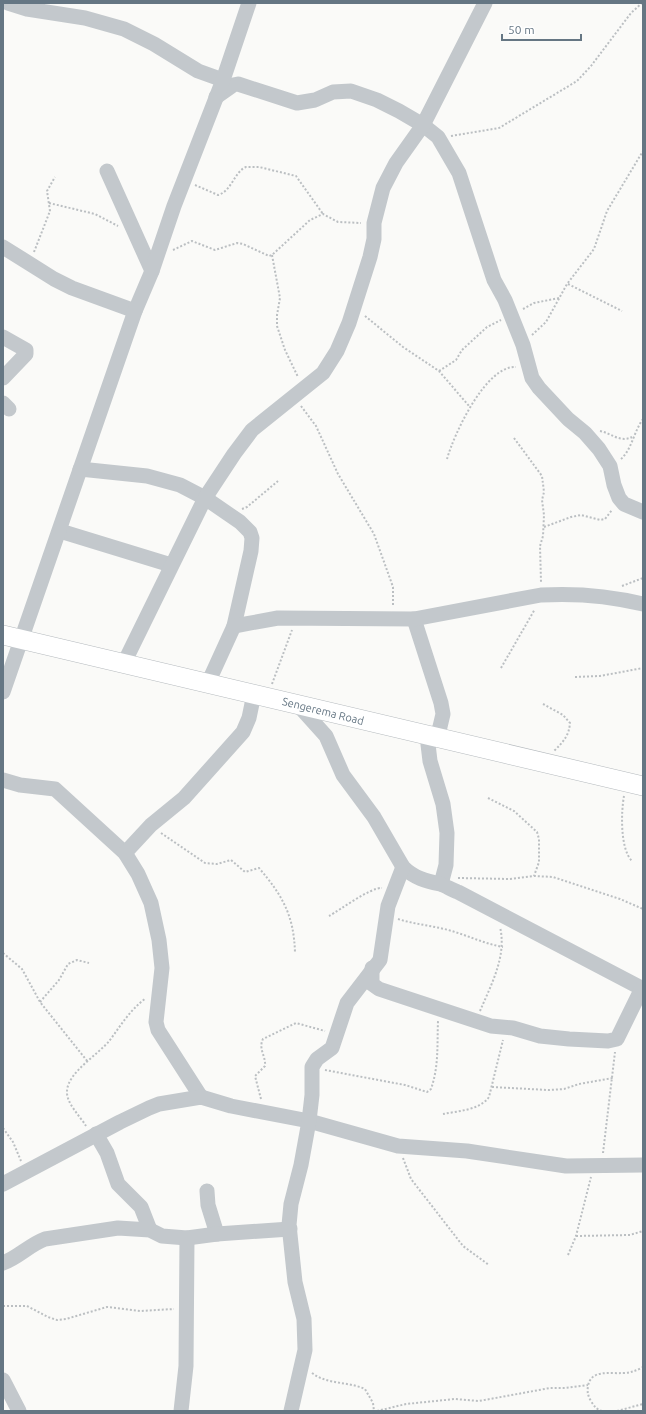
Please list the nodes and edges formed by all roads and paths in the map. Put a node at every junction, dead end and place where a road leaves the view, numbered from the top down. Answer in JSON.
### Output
{"nodes":[{"id":1,"x":8,"y":3,"type":"edge"},
{"id":2,"x":248,"y":3,"type":"edge"},
{"id":3,"x":485,"y":3,"type":"edge"},
{"id":4,"x":642,"y":3,"type":"edge"},
{"id":5,"x":223,"y":80,"type":"junction"},
{"id":6,"x":216,"y":97,"type":"junction"},
{"id":7,"x":423,"y":125,"type":"junction"},
{"id":8,"x":438,"y":137,"type":"junction"},
{"id":9,"x":643,"y":151,"type":"edge"},
{"id":10,"x":107,"y":171,"type":"dead end"},
{"id":11,"x":55,"y":177,"type":"dead end"},
{"id":12,"x":184,"y":179,"type":"junction"},
{"id":13,"x":49,"y":203,"type":"junction"},
{"id":14,"x":323,"y":214,"type":"junction"},
{"id":15,"x":374,"y":223,"type":"junction"},
{"id":16,"x":135,"y":234,"type":"junction"},
{"id":17,"x":3,"y":247,"type":"edge"},
{"id":18,"x":272,"y":255,"type":"junction"},
{"id":19,"x":154,"y":264,"type":"junction"},
{"id":20,"x":37,"y":268,"type":"junction"},
{"id":21,"x":567,"y":284,"type":"junction"},
{"id":22,"x":559,"y":298,"type":"junction"},
{"id":23,"x":354,"y":308,"type":"junction"},
{"id":24,"x":135,"y":311,"type":"junction"},
{"id":25,"x":622,"y":311,"type":"dead end"},
{"id":26,"x":510,"y":314,"type":"junction"},
{"id":27,"x":3,"y":337,"type":"edge"},
{"id":28,"x":523,"y":345,"type":"junction"},
{"id":29,"x":529,"y":370,"type":"junction"},
{"id":30,"x":439,"y":371,"type":"junction"},
{"id":31,"x":3,"y":378,"type":"edge"},
{"id":32,"x":298,"y":393,"type":"junction"},
{"id":33,"x":469,"y":406,"type":"junction"},
{"id":34,"x":643,"y":418,"type":"edge"},
{"id":35,"x":585,"y":433,"type":"junction"},
{"id":36,"x":632,"y":437,"type":"junction"},
{"id":37,"x":514,"y":438,"type":"dead end"},
{"id":38,"x":447,"y":459,"type":"dead end"},
{"id":39,"x":610,"y":466,"type":"junction"},
{"id":40,"x":80,"y":469,"type":"junction"},
{"id":41,"x":278,"y":481,"type":"dead end"},
{"id":42,"x":205,"y":498,"type":"junction"},
{"id":43,"x":619,"y":498,"type":"junction"},
{"id":44,"x":643,"y":512,"type":"edge"},
{"id":45,"x":225,"y":514,"type":"junction"},
{"id":46,"x":544,"y":527,"type":"junction"},
{"id":47,"x":60,"y":531,"type":"junction"},
{"id":48,"x":171,"y":565,"type":"junction"},
{"id":49,"x":541,"y":595,"type":"junction"},
{"id":50,"x":643,"y":604,"type":"edge"},
{"id":51,"x":296,"y":618,"type":"junction"},
{"id":52,"x":414,"y":619,"type":"junction"},
{"id":53,"x":393,"y":620,"type":"junction"},
{"id":54,"x":234,"y":626,"type":"junction"},
{"id":55,"x":3,"y":636,"type":"edge"},
{"id":56,"x":21,"y":639,"type":"junction"},
{"id":57,"x":123,"y":665,"type":"junction"},
{"id":58,"x":501,"y":668,"type":"dead end"},
{"id":59,"x":643,"y":668,"type":"edge"},
{"id":60,"x":575,"y":678,"type":"dead end"},
{"id":61,"x":208,"y":683,"type":"junction"},
{"id":62,"x":3,"y":692,"type":"edge"},
{"id":63,"x":259,"y":695,"type":"junction"},
{"id":64,"x":543,"y":704,"type":"dead end"},
{"id":65,"x":299,"y":706,"type":"junction"},
{"id":66,"x":427,"y":736,"type":"junction"},
{"id":67,"x":538,"y":762,"type":"junction"},
{"id":68,"x":3,"y":780,"type":"edge"},
{"id":69,"x":634,"y":783,"type":"edge"},
{"id":70,"x":488,"y":798,"type":"dead end"},
{"id":71,"x":151,"y":825,"type":"junction"},
{"id":72,"x":125,"y":853,"type":"junction"},
{"id":73,"x":632,"y":861,"type":"dead end"},
{"id":74,"x":403,"y":867,"type":"junction"},
{"id":75,"x":534,"y":876,"type":"junction"},
{"id":76,"x":442,"y":880,"type":"junction"},
{"id":77,"x":393,"y":889,"type":"junction"},
{"id":78,"x":643,"y":909,"type":"edge"},
{"id":79,"x":496,"y":913,"type":"junction"},
{"id":80,"x":329,"y":916,"type":"dead end"},
{"id":81,"x":386,"y":919,"type":"junction"},
{"id":82,"x":502,"y":947,"type":"junction"},
{"id":83,"x":3,"y":953,"type":"edge"},
{"id":84,"x":295,"y":953,"type":"dead end"},
{"id":85,"x":89,"y":962,"type":"dead end"},
{"id":86,"x":372,"y":968,"type":"junction"},
{"id":87,"x":160,"y":988,"type":"junction"},
{"id":88,"x":642,"y":989,"type":"edge"},
{"id":89,"x":40,"y":1002,"type":"junction"},
{"id":90,"x":447,"y":1011,"type":"junction"},
{"id":91,"x":476,"y":1020,"type":"junction"},
{"id":92,"x":501,"y":1026,"type":"junction"},
{"id":93,"x":336,"y":1033,"type":"junction"},
{"id":94,"x":617,"y":1039,"type":"junction"},
{"id":95,"x":88,"y":1062,"type":"junction"},
{"id":96,"x":312,"y":1067,"type":"junction"},
{"id":97,"x":613,"y":1078,"type":"junction"},
{"id":98,"x":492,"y":1087,"type":"junction"},
{"id":99,"x":201,"y":1097,"type":"junction"},
{"id":100,"x":264,"y":1113,"type":"junction"},
{"id":101,"x":443,"y":1114,"type":"dead end"},
{"id":102,"x":309,"y":1121,"type":"junction"},
{"id":103,"x":3,"y":1128,"type":"edge"},
{"id":104,"x":94,"y":1135,"type":"junction"},
{"id":105,"x":398,"y":1146,"type":"junction"},
{"id":106,"x":643,"y":1165,"type":"edge"},
{"id":107,"x":597,"y":1166,"type":"junction"},
{"id":108,"x":28,"y":1169,"type":"junction"},
{"id":109,"x":3,"y":1184,"type":"edge"},
{"id":110,"x":207,"y":1191,"type":"dead end"},
{"id":111,"x":290,"y":1229,"type":"junction"},
{"id":112,"x":150,"y":1230,"type":"junction"},
{"id":113,"x":643,"y":1232,"type":"edge"},
{"id":114,"x":217,"y":1234,"type":"junction"},
{"id":115,"x":576,"y":1236,"type":"junction"},
{"id":116,"x":187,"y":1238,"type":"junction"},
{"id":117,"x":568,"y":1255,"type":"dead end"},
{"id":118,"x":3,"y":1263,"type":"edge"},
{"id":119,"x":489,"y":1264,"type":"dead end"},
{"id":120,"x":3,"y":1306,"type":"edge"},
{"id":121,"x":187,"y":1309,"type":"junction"},
{"id":122,"x":302,"y":1364,"type":"junction"},
{"id":123,"x":643,"y":1367,"type":"edge"},
{"id":124,"x":3,"y":1380,"type":"edge"},
{"id":125,"x":588,"y":1385,"type":"junction"},
{"id":126,"x":643,"y":1404,"type":"edge"},
{"id":127,"x":19,"y":1411,"type":"edge"},
{"id":128,"x":181,"y":1411,"type":"edge"},
{"id":129,"x":291,"y":1411,"type":"edge"},
{"id":130,"x":376,"y":1411,"type":"edge"},
{"id":131,"x":602,"y":1411,"type":"edge"},
{"id":132,"x":617,"y":1411,"type":"edge"}],
"edges":[{"from":1,"to":5,"type":"street"},
{"from":2,"to":5,"type":"street"},
{"from":3,"to":7,"type":"street"},
{"from":4,"to":8,"type":"path"},
{"from":5,"to":6,"type":"street"},
{"from":6,"to":7,"type":"street"},
{"from":6,"to":12,"type":"street"},
{"from":7,"to":8,"type":"street"},
{"from":7,"to":15,"type":"street"},
{"from":8,"to":26,"type":"street"},
{"from":9,"to":21,"type":"path"},
{"from":10,"to":16,"type":"street"},
{"from":11,"to":13,"type":"path"},
{"from":12,"to":14,"type":"path"},
{"from":12,"to":19,"type":"street"},
{"from":13,"to":16,"type":"path"},
{"from":13,"to":20,"type":"path"},
{"from":14,"to":15,"type":"path"},
{"from":14,"to":18,"type":"path"},
{"from":15,"to":23,"type":"street"},
{"from":16,"to":19,"type":"street"},
{"from":17,"to":20,"type":"street"},
{"from":18,"to":19,"type":"path"},
{"from":18,"to":32,"type":"path"},
{"from":19,"to":24,"type":"street"},
{"from":20,"to":24,"type":"street"},
{"from":21,"to":22,"type":"path"},
{"from":21,"to":25,"type":"path"},
{"from":22,"to":26,"type":"path"},
{"from":22,"to":28,"type":"path"},
{"from":23,"to":30,"type":"path"},
{"from":23,"to":32,"type":"street"},
{"from":24,"to":40,"type":"street"},
{"from":26,"to":28,"type":"street"},
{"from":26,"to":30,"type":"path"},
{"from":27,"to":31,"type":"street"},
{"from":28,"to":29,"type":"street"},
{"from":29,"to":33,"type":"path"},
{"from":29,"to":35,"type":"street"},
{"from":30,"to":33,"type":"path"},
{"from":32,"to":42,"type":"street"},
{"from":32,"to":53,"type":"path"},
{"from":33,"to":38,"type":"path"},
{"from":34,"to":36,"type":"path"},
{"from":35,"to":36,"type":"path"},
{"from":35,"to":39,"type":"street"},
{"from":36,"to":39,"type":"path"},
{"from":37,"to":46,"type":"path"},
{"from":39,"to":43,"type":"street"},
{"from":40,"to":42,"type":"street"},
{"from":40,"to":47,"type":"street"},
{"from":41,"to":45,"type":"path"},
{"from":42,"to":45,"type":"street"},
{"from":42,"to":48,"type":"street"},
{"from":43,"to":44,"type":"street"},
{"from":43,"to":46,"type":"path"},
{"from":45,"to":54,"type":"street"},
{"from":46,"to":49,"type":"path"},
{"from":47,"to":48,"type":"street"},
{"from":47,"to":56,"type":"street"},
{"from":48,"to":57,"type":"street"},
{"from":49,"to":50,"type":"street"},
{"from":49,"to":52,"type":"street"},
{"from":49,"to":58,"type":"path"},
{"from":51,"to":53,"type":"street"},
{"from":51,"to":54,"type":"street"},
{"from":51,"to":63,"type":"path"},
{"from":52,"to":53,"type":"street"},
{"from":52,"to":66,"type":"street"},
{"from":54,"to":61,"type":"street"},
{"from":55,"to":56,"type":"main road","name":"Sengerema Road"},
{"from":56,"to":57,"type":"main road","name":"Sengerema Road"},
{"from":56,"to":62,"type":"street"},
{"from":57,"to":61,"type":"main road","name":"Sengerema Road"},
{"from":59,"to":60,"type":"path"},
{"from":61,"to":63,"type":"main road","name":"Sengerema Road"},
{"from":63,"to":65,"type":"main road","name":"Sengerema Road"},
{"from":63,"to":71,"type":"street"},
{"from":64,"to":67,"type":"path"},
{"from":65,"to":66,"type":"main road","name":"Sengerema Road"},
{"from":65,"to":74,"type":"street"},
{"from":66,"to":67,"type":"main road","name":"Sengerema Road"},
{"from":66,"to":76,"type":"street"},
{"from":67,"to":69,"type":"main road","name":"Sengerema Road"},
{"from":68,"to":72,"type":"street"},
{"from":69,"to":73,"type":"path"},
{"from":70,"to":75,"type":"path"},
{"from":71,"to":72,"type":"street"},
{"from":71,"to":84,"type":"path"},
{"from":72,"to":87,"type":"street"},
{"from":74,"to":76,"type":"street"},
{"from":74,"to":77,"type":"street"},
{"from":75,"to":76,"type":"path"},
{"from":75,"to":78,"type":"path"},
{"from":76,"to":79,"type":"street"},
{"from":77,"to":80,"type":"path"},
{"from":77,"to":81,"type":"street"},
{"from":79,"to":82,"type":"path"},
{"from":79,"to":88,"type":"street"},
{"from":81,"to":82,"type":"path"},
{"from":81,"to":86,"type":"street"},
{"from":82,"to":91,"type":"path"},
{"from":83,"to":89,"type":"path"},
{"from":85,"to":89,"type":"path"},
{"from":86,"to":90,"type":"street"},
{"from":86,"to":93,"type":"street"},
{"from":87,"to":95,"type":"path"},
{"from":87,"to":99,"type":"street"},
{"from":88,"to":94,"type":"street"},
{"from":89,"to":95,"type":"path"},
{"from":90,"to":91,"type":"street"},
{"from":90,"to":96,"type":"path"},
{"from":91,"to":92,"type":"street"},
{"from":92,"to":94,"type":"street"},
{"from":92,"to":98,"type":"path"},
{"from":93,"to":96,"type":"street"},
{"from":93,"to":100,"type":"path"},
{"from":94,"to":97,"type":"path"},
{"from":95,"to":104,"type":"path"},
{"from":96,"to":102,"type":"street"},
{"from":97,"to":98,"type":"path"},
{"from":97,"to":107,"type":"path"},
{"from":98,"to":101,"type":"path"},
{"from":99,"to":100,"type":"street"},
{"from":99,"to":104,"type":"street"},
{"from":100,"to":102,"type":"street"},
{"from":102,"to":105,"type":"street"},
{"from":102,"to":111,"type":"street"},
{"from":103,"to":108,"type":"path"},
{"from":104,"to":108,"type":"street"},
{"from":104,"to":112,"type":"street"},
{"from":105,"to":107,"type":"street"},
{"from":105,"to":119,"type":"path"},
{"from":106,"to":107,"type":"street"},
{"from":107,"to":115,"type":"path"},
{"from":108,"to":109,"type":"street"},
{"from":110,"to":114,"type":"street"},
{"from":111,"to":114,"type":"street"},
{"from":111,"to":122,"type":"street"},
{"from":112,"to":116,"type":"street"},
{"from":112,"to":118,"type":"street"},
{"from":113,"to":115,"type":"path"},
{"from":114,"to":116,"type":"street"},
{"from":115,"to":117,"type":"path"},
{"from":116,"to":121,"type":"street"},
{"from":120,"to":121,"type":"path"},
{"from":121,"to":128,"type":"street"},
{"from":122,"to":129,"type":"street"},
{"from":122,"to":130,"type":"path"},
{"from":123,"to":125,"type":"path"},
{"from":124,"to":127,"type":"street"},
{"from":125,"to":130,"type":"path"},
{"from":125,"to":131,"type":"path"},
{"from":126,"to":132,"type":"path"}]}
